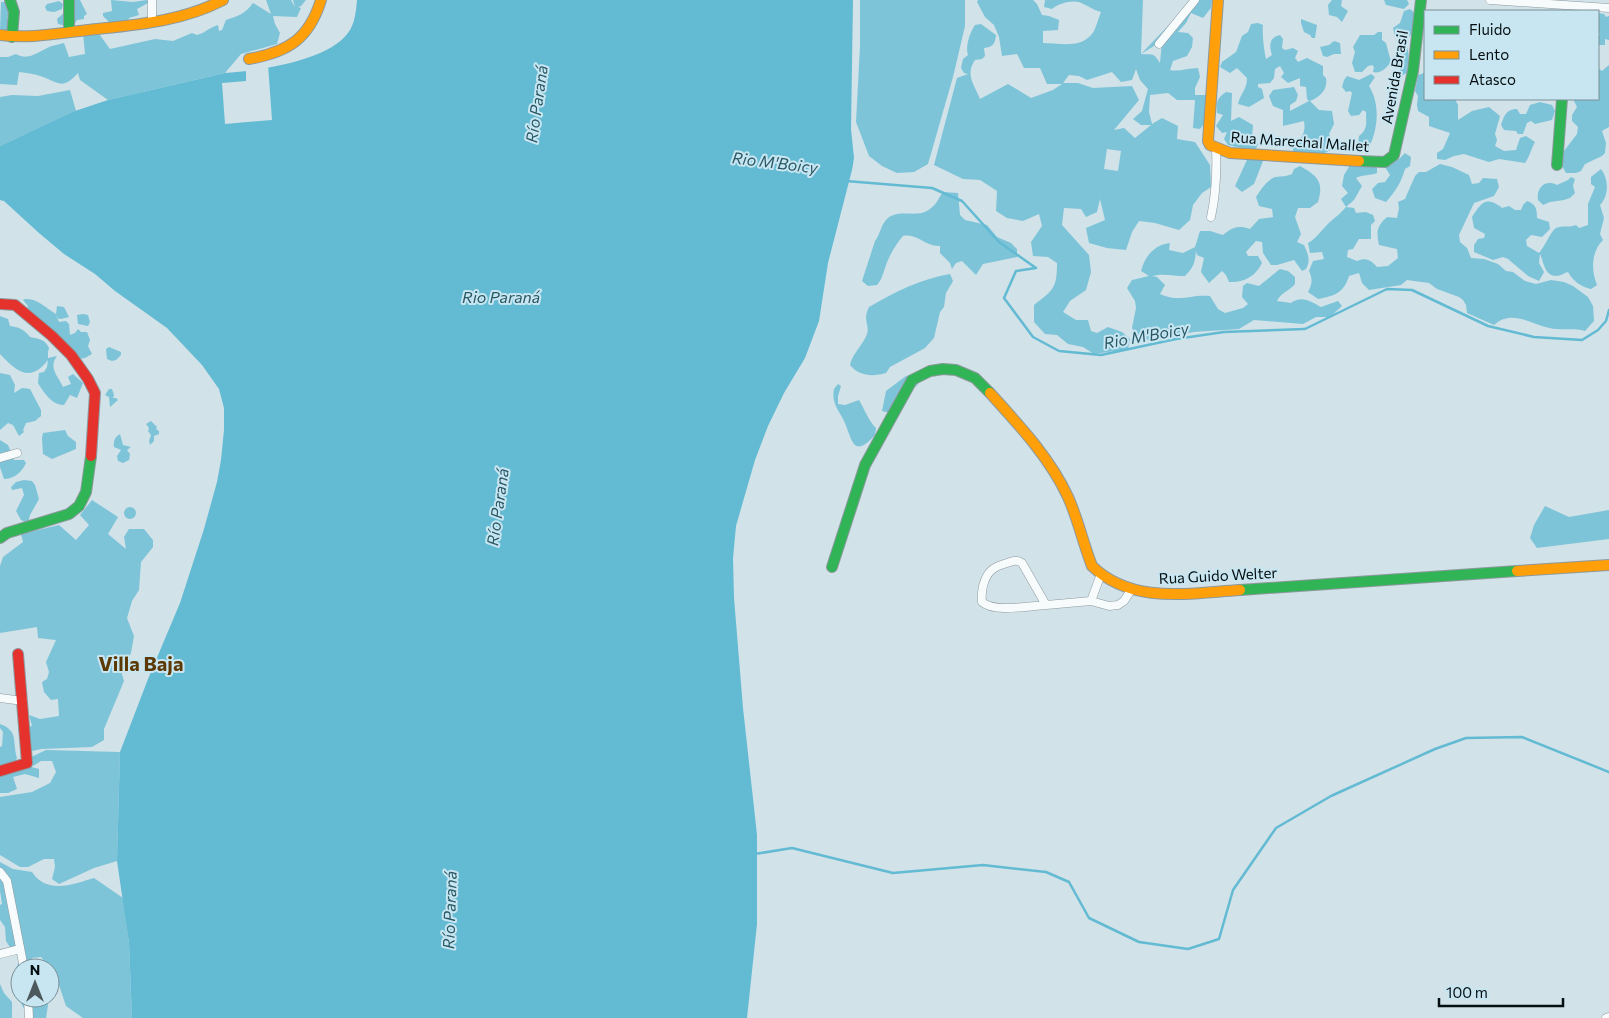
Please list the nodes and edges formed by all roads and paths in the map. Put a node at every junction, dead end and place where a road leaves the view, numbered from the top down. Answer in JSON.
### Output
{"nodes":[{"id":1,"x":10,"y":0,"type":"edge"},
{"id":2,"x":69,"y":0,"type":"edge"},
{"id":3,"x":152,"y":0,"type":"edge"},
{"id":4,"x":223,"y":0,"type":"edge"},
{"id":5,"x":321,"y":0,"type":"edge"},
{"id":6,"x":1195,"y":0,"type":"edge"},
{"id":7,"x":1218,"y":0,"type":"edge"},
{"id":8,"x":1421,"y":0,"type":"edge"},
{"id":9,"x":1490,"y":0,"type":"edge"},
{"id":10,"x":1593,"y":6,"type":"edge"},
{"id":11,"x":1609,"y":8,"type":"edge"},
{"id":12,"x":152,"y":22,"type":"junction"},
{"id":13,"x":69,"y":32,"type":"junction"},
{"id":14,"x":0,"y":35,"type":"edge"},
{"id":15,"x":12,"y":37,"type":"junction"},
{"id":16,"x":1159,"y":44,"type":"dead end"},
{"id":17,"x":249,"y":59,"type":"dead end"},
{"id":18,"x":1562,"y":100,"type":"edge"},
{"id":19,"x":1216,"y":149,"type":"junction"},
{"id":20,"x":1392,"y":158,"type":"joint"},
{"id":21,"x":1557,"y":165,"type":"dead end"},
{"id":22,"x":1211,"y":217,"type":"dead end"},
{"id":23,"x":0,"y":304,"type":"edge"},
{"id":24,"x":17,"y":454,"type":"dead end"},
{"id":25,"x":0,"y":458,"type":"edge"},
{"id":26,"x":0,"y":538,"type":"edge"},
{"id":27,"x":1609,"y":565,"type":"edge"},
{"id":28,"x":832,"y":567,"type":"dead end"},
{"id":29,"x":1101,"y":574,"type":"junction"},
{"id":30,"x":1132,"y":590,"type":"junction"},
{"id":31,"x":1091,"y":601,"type":"junction"},
{"id":32,"x":1046,"y":605,"type":"junction"},
{"id":33,"x":18,"y":654,"type":"dead end"},
{"id":34,"x":0,"y":698,"type":"edge"},
{"id":35,"x":23,"y":701,"type":"junction"},
{"id":36,"x":0,"y":772,"type":"edge"},
{"id":37,"x":0,"y":872,"type":"edge"},
{"id":38,"x":20,"y":949,"type":"junction"},
{"id":39,"x":0,"y":954,"type":"edge"},
{"id":40,"x":22,"y":958,"type":"edge"}],
"edges":[{"from":1,"to":15,"type":"street"},
{"from":2,"to":13,"type":"street"},
{"from":3,"to":12,"type":"street"},
{"from":4,"to":12,"type":"street"},
{"from":5,"to":17,"type":"street"},
{"from":6,"to":16,"type":"street"},
{"from":7,"to":19,"type":"street","name":"Rua Marechal Mallet"},
{"from":8,"to":20,"type":"street","name":"Avenida Brasil"},
{"from":9,"to":10,"type":"street"},
{"from":10,"to":11,"type":"street"},
{"from":12,"to":13,"type":"street"},
{"from":13,"to":15,"type":"street"},
{"from":14,"to":15,"type":"street"},
{"from":18,"to":21,"type":"street"},
{"from":19,"to":20,"type":"street","name":"Rua Marechal Mallet"},
{"from":19,"to":22,"type":"street"},
{"from":23,"to":26,"type":"street"},
{"from":24,"to":25,"type":"street"},
{"from":27,"to":30,"type":"street","name":"Rua Guido Welter"},
{"from":28,"to":29,"type":"street","name":"Rua Guido Welter"},
{"from":29,"to":30,"type":"street","name":"Rua Guido Welter"},
{"from":29,"to":31,"type":"street"},
{"from":30,"to":31,"type":"street"},
{"from":31,"to":32,"type":"street"},
{"from":32,"to":32,"type":"street"},
{"from":33,"to":35,"type":"street"},
{"from":34,"to":35,"type":"street"},
{"from":35,"to":36,"type":"street"},
{"from":37,"to":38,"type":"street"},
{"from":38,"to":39,"type":"street"},
{"from":38,"to":40,"type":"street"}]}
